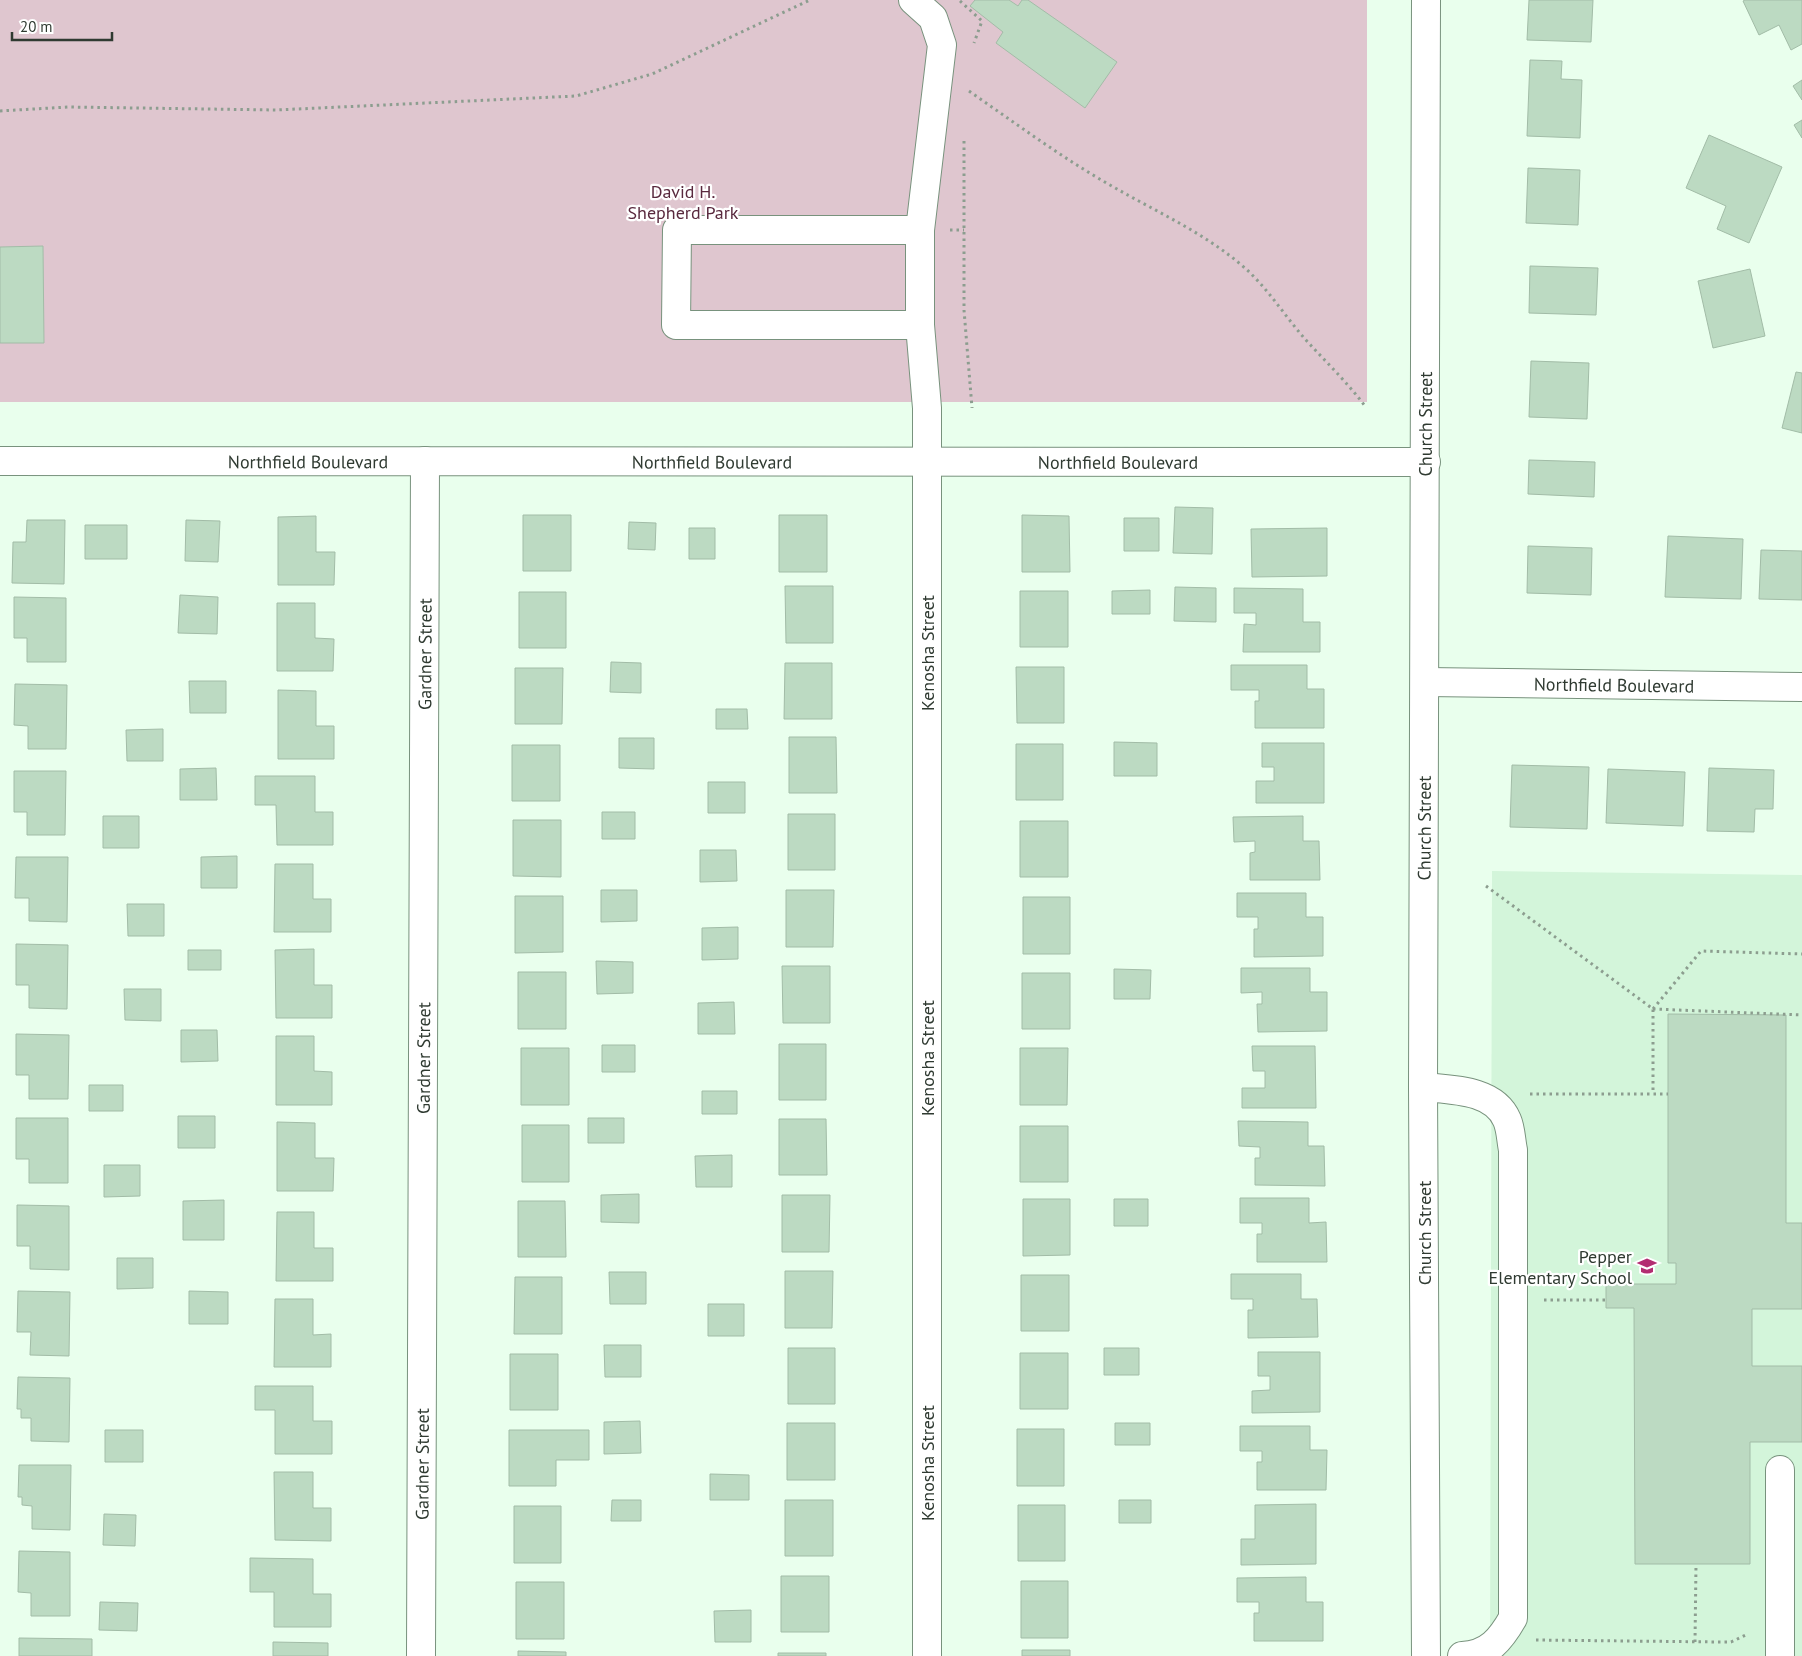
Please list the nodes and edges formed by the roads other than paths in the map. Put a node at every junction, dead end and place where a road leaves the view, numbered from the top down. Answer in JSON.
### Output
{"nodes":[{"id":1,"x":913,"y":0,"type":"edge"},
{"id":2,"x":1426,"y":0,"type":"edge"},
{"id":3,"x":920,"y":230,"type":"junction"},
{"id":4,"x":920,"y":325,"type":"junction"},
{"id":5,"x":928,"y":460,"type":"junction"},
{"id":6,"x":0,"y":461,"type":"edge"},
{"id":7,"x":425,"y":461,"type":"junction"},
{"id":8,"x":1426,"y":462,"type":"junction"},
{"id":9,"x":1426,"y":682,"type":"junction"},
{"id":10,"x":1802,"y":687,"type":"edge"},
{"id":11,"x":1424,"y":1087,"type":"junction"},
{"id":12,"x":1780,"y":1470,"type":"dead end"},
{"id":13,"x":421,"y":1656,"type":"edge"},
{"id":14,"x":927,"y":1656,"type":"edge"},
{"id":15,"x":1426,"y":1656,"type":"edge"},
{"id":16,"x":1462,"y":1656,"type":"edge"},
{"id":17,"x":1780,"y":1656,"type":"edge"}],
"edges":[{"from":1,"to":3,"type":"street","name":"Kenosha Street"},
{"from":2,"to":8,"type":"street","name":"Church Street"},
{"from":3,"to":4,"type":"street","name":"Kenosha Street"},
{"from":3,"to":4,"type":"street"},
{"from":4,"to":5,"type":"street","name":"Kenosha Street"},
{"from":5,"to":7,"type":"street","name":"Northfield Boulevard"},
{"from":5,"to":8,"type":"street","name":"Northfield Boulevard"},
{"from":5,"to":14,"type":"street","name":"Kenosha Street"},
{"from":6,"to":7,"type":"street","name":"Northfield Boulevard"},
{"from":7,"to":13,"type":"street","name":"Gardner Street"},
{"from":8,"to":9,"type":"street","name":"Church Street"},
{"from":9,"to":10,"type":"street","name":"Northfield Boulevard"},
{"from":9,"to":11,"type":"street","name":"Church Street"},
{"from":11,"to":15,"type":"street","name":"Church Street"},
{"from":11,"to":16,"type":"street"},
{"from":12,"to":17,"type":"street"}]}
